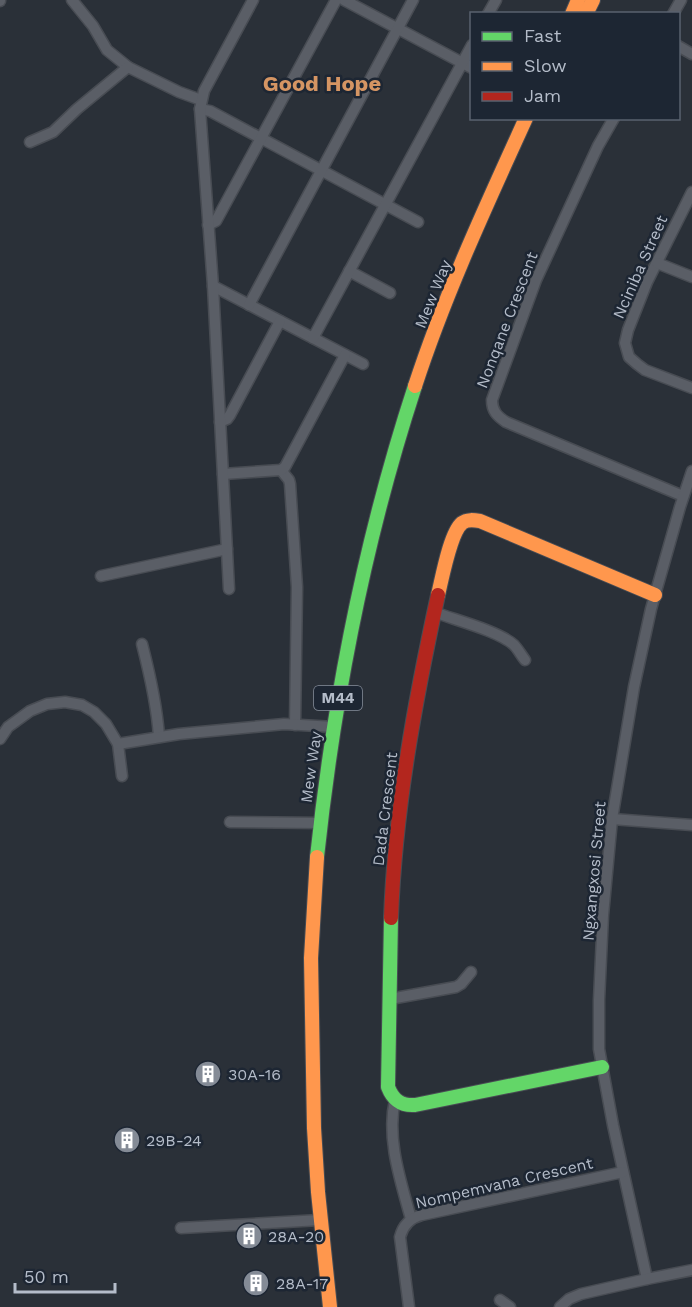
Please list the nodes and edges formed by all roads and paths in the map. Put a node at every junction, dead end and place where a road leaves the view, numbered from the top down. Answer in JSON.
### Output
{"nodes":[{"id":1,"x":72,"y":0,"type":"edge"},
{"id":2,"x":254,"y":0,"type":"edge"},
{"id":3,"x":336,"y":0,"type":"edge"},
{"id":4,"x":345,"y":0,"type":"edge"},
{"id":5,"x":414,"y":0,"type":"edge"},
{"id":6,"x":398,"y":29,"type":"junction"},
{"id":7,"x":470,"y":49,"type":"edge"},
{"id":8,"x":466,"y":66,"type":"edge"},
{"id":9,"x":128,"y":67,"type":"junction"},
{"id":10,"x":200,"y":105,"type":"junction"},
{"id":11,"x":525,"y":120,"type":"edge"},
{"id":12,"x":613,"y":120,"type":"edge"},
{"id":13,"x":261,"y":138,"type":"junction"},
{"id":14,"x":30,"y":142,"type":"dead end"},
{"id":15,"x":321,"y":171,"type":"junction"},
{"id":16,"x":692,"y":192,"type":"edge"},
{"id":17,"x":385,"y":204,"type":"junction"},
{"id":18,"x":418,"y":222,"type":"dead end"},
{"id":19,"x":208,"y":225,"type":"junction"},
{"id":20,"x":657,"y":263,"type":"junction"},
{"id":21,"x":349,"y":271,"type":"junction"},
{"id":22,"x":692,"y":277,"type":"edge"},
{"id":23,"x":213,"y":286,"type":"junction"},
{"id":24,"x":390,"y":293,"type":"dead end"},
{"id":25,"x":249,"y":304,"type":"junction"},
{"id":26,"x":280,"y":321,"type":"junction"},
{"id":27,"x":313,"y":338,"type":"junction"},
{"id":28,"x":345,"y":355,"type":"junction"},
{"id":29,"x":363,"y":364,"type":"dead end"},
{"id":30,"x":692,"y":388,"type":"edge"},
{"id":31,"x":220,"y":422,"type":"junction"},
{"id":32,"x":281,"y":470,"type":"junction"},
{"id":33,"x":692,"y":471,"type":"edge"},
{"id":34,"x":223,"y":474,"type":"junction"},
{"id":35,"x":683,"y":496,"type":"junction"},
{"id":36,"x":227,"y":549,"type":"junction"},
{"id":37,"x":101,"y":576,"type":"dead end"},
{"id":38,"x":229,"y":589,"type":"dead end"},
{"id":39,"x":655,"y":595,"type":"junction"},
{"id":40,"x":434,"y":612,"type":"junction"},
{"id":41,"x":142,"y":644,"type":"dead end"},
{"id":42,"x":525,"y":660,"type":"dead end"},
{"id":43,"x":295,"y":725,"type":"junction"},
{"id":44,"x":334,"y":727,"type":"junction"},
{"id":45,"x":159,"y":737,"type":"junction"},
{"id":46,"x":0,"y":739,"type":"edge"},
{"id":47,"x":118,"y":744,"type":"junction"},
{"id":48,"x":122,"y":776,"type":"dead end"},
{"id":49,"x":612,"y":819,"type":"junction"},
{"id":50,"x":230,"y":822,"type":"dead end"},
{"id":51,"x":320,"y":823,"type":"junction"},
{"id":52,"x":692,"y":825,"type":"edge"},
{"id":53,"x":471,"y":972,"type":"dead end"},
{"id":54,"x":390,"y":999,"type":"junction"},
{"id":55,"x":602,"y":1067,"type":"junction"},
{"id":56,"x":395,"y":1100,"type":"junction"},
{"id":57,"x":623,"y":1172,"type":"junction"},
{"id":58,"x":411,"y":1219,"type":"junction"},
{"id":59,"x":320,"y":1220,"type":"junction"},
{"id":60,"x":181,"y":1228,"type":"dead end"},
{"id":61,"x":692,"y":1270,"type":"edge"},
{"id":62,"x":647,"y":1279,"type":"junction"},
{"id":63,"x":500,"y":1300,"type":"dead end"},
{"id":64,"x":330,"y":1307,"type":"edge"},
{"id":65,"x":409,"y":1307,"type":"edge"},
{"id":66,"x":510,"y":1307,"type":"edge"},
{"id":67,"x":560,"y":1307,"type":"edge"}],
"edges":[{"from":1,"to":9,"type":"street"},
{"from":2,"to":10,"type":"street"},
{"from":3,"to":13,"type":"street"},
{"from":4,"to":6,"type":"street"},
{"from":5,"to":6,"type":"street"},
{"from":6,"to":8,"type":"street"},
{"from":6,"to":15,"type":"street"},
{"from":7,"to":8,"type":"street"},
{"from":8,"to":17,"type":"street"},
{"from":9,"to":10,"type":"street"},
{"from":9,"to":14,"type":"street"},
{"from":10,"to":13,"type":"street"},
{"from":10,"to":19,"type":"street"},
{"from":11,"to":44,"type":"main road","name":"Mew Way","number":"M44"},
{"from":12,"to":35,"type":"street","name":"Nonqane Crescent"},
{"from":13,"to":15,"type":"street"},
{"from":13,"to":19,"type":"street"},
{"from":15,"to":17,"type":"street"},
{"from":15,"to":25,"type":"street"},
{"from":16,"to":20,"type":"street","name":"Nciniba Street"},
{"from":17,"to":18,"type":"street"},
{"from":17,"to":21,"type":"street"},
{"from":19,"to":23,"type":"street"},
{"from":20,"to":22,"type":"street"},
{"from":20,"to":30,"type":"street","name":"Nciniba Street"},
{"from":21,"to":24,"type":"street"},
{"from":21,"to":27,"type":"street"},
{"from":23,"to":25,"type":"street"},
{"from":23,"to":31,"type":"street"},
{"from":25,"to":26,"type":"street"},
{"from":26,"to":27,"type":"street"},
{"from":26,"to":31,"type":"street"},
{"from":27,"to":28,"type":"street"},
{"from":28,"to":29,"type":"street"},
{"from":28,"to":32,"type":"street"},
{"from":31,"to":34,"type":"street"},
{"from":32,"to":34,"type":"street"},
{"from":32,"to":43,"type":"street"},
{"from":33,"to":35,"type":"street","name":"Ngxangxosi Street"},
{"from":34,"to":36,"type":"street"},
{"from":35,"to":39,"type":"street","name":"Ngxangxosi Street"},
{"from":36,"to":37,"type":"street"},
{"from":36,"to":38,"type":"street"},
{"from":39,"to":40,"type":"main road","name":"Dada Crescent"},
{"from":39,"to":49,"type":"street","name":"Ngxangxosi Street"},
{"from":40,"to":42,"type":"street"},
{"from":40,"to":54,"type":"main road","name":"Dada Crescent"},
{"from":41,"to":45,"type":"street"},
{"from":43,"to":44,"type":"street"},
{"from":43,"to":45,"type":"street"},
{"from":44,"to":51,"type":"main road","name":"Mew Way","number":"M44"},
{"from":45,"to":47,"type":"street"},
{"from":46,"to":47,"type":"street"},
{"from":47,"to":48,"type":"street"},
{"from":49,"to":52,"type":"street"},
{"from":49,"to":55,"type":"street","name":"Ngxangxosi Street"},
{"from":50,"to":51,"type":"street"},
{"from":51,"to":59,"type":"main road","name":"Mew Way","number":"M44"},
{"from":53,"to":54,"type":"street"},
{"from":54,"to":56,"type":"main road","name":"Dada Crescent"},
{"from":55,"to":56,"type":"main road"},
{"from":55,"to":57,"type":"street","name":"Ngxangxosi Street"},
{"from":56,"to":58,"type":"street"},
{"from":57,"to":58,"type":"street","name":"Nompemvana Crescent"},
{"from":57,"to":62,"type":"street","name":"Ngxangxosi Street"},
{"from":58,"to":65,"type":"street","name":"Nompemvana Crescent"},
{"from":59,"to":60,"type":"street"},
{"from":59,"to":64,"type":"main road","name":"Mew Way","number":"M44"},
{"from":61,"to":62,"type":"street"},
{"from":62,"to":67,"type":"street"},
{"from":63,"to":66,"type":"street"}]}
